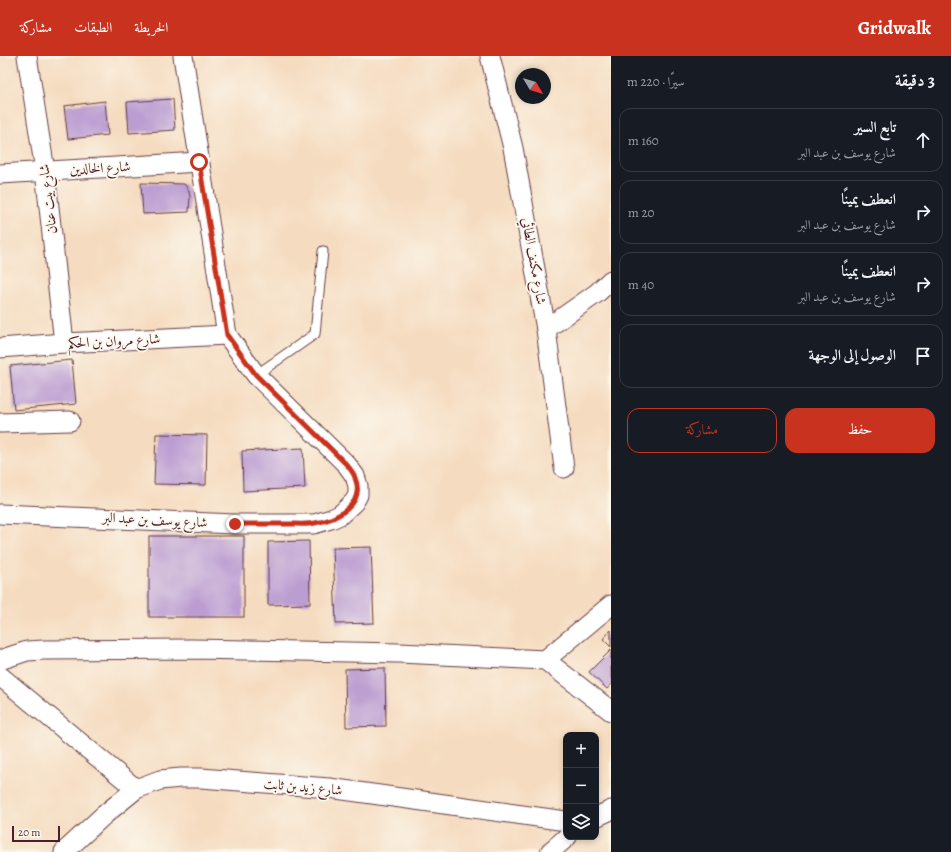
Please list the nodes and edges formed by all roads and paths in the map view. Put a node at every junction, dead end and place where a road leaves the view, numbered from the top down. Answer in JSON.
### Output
{"nodes":[{"id":1,"x":27,"y":56,"type":"edge"},
{"id":2,"x":184,"y":56,"type":"edge"},
{"id":3,"x":490,"y":56,"type":"edge"},
{"id":4,"x":199,"y":162,"type":"junction"},
{"id":5,"x":45,"y":171,"type":"junction"},
{"id":6,"x":0,"y":174,"type":"edge"},
{"id":7,"x":323,"y":251,"type":"dead end"},
{"id":8,"x":611,"y":280,"type":"edge"},
{"id":9,"x":546,"y":330,"type":"junction"},
{"id":10,"x":227,"y":335,"type":"junction"},
{"id":11,"x":64,"y":343,"type":"junction"},
{"id":12,"x":0,"y":348,"type":"edge"},
{"id":13,"x":256,"y":375,"type":"junction"},
{"id":14,"x":70,"y":421,"type":"dead end"},
{"id":15,"x":0,"y":423,"type":"edge"},
{"id":16,"x":564,"y":468,"type":"dead end"},
{"id":17,"x":0,"y":514,"type":"edge"},
{"id":18,"x":611,"y":604,"type":"edge"},
{"id":19,"x":0,"y":660,"type":"edge"},
{"id":20,"x":545,"y":660,"type":"junction"},
{"id":21,"x":0,"y":676,"type":"edge"},
{"id":22,"x":611,"y":711,"type":"edge"},
{"id":23,"x":136,"y":789,"type":"junction"},
{"id":24,"x":611,"y":810,"type":"edge"},
{"id":25,"x":599,"y":816,"type":"edge"},
{"id":26,"x":563,"y":822,"type":"edge"},
{"id":27,"x":564,"y":840,"type":"edge"},
{"id":28,"x":64,"y":852,"type":"edge"},
{"id":29,"x":550,"y":852,"type":"edge"}],
"edges":[{"from":1,"to":5,"type":"street","name":"شارع بيت عنان"},
{"from":2,"to":4,"type":"street","name":"شارع يوسف بن عبد البر"},
{"from":3,"to":9,"type":"street","name":"شارع مكنف الطائي"},
{"from":4,"to":5,"type":"street","name":"شارع الخالدين"},
{"from":4,"to":10,"type":"street","name":"شارع يوسف بن عبد البر"},
{"from":5,"to":6,"type":"street","name":"شارع الخالدين"},
{"from":5,"to":11,"type":"street","name":"شارع بيت عنان"},
{"from":7,"to":13,"type":"lane"},
{"from":8,"to":9,"type":"street"},
{"from":9,"to":16,"type":"street","name":"شارع مكنف الطائي"},
{"from":10,"to":11,"type":"street","name":"شارع مروان بن الحكم"},
{"from":10,"to":13,"type":"street","name":"شارع يوسف بن عبد البر"},
{"from":11,"to":12,"type":"street","name":"شارع مروان بن الحكم"},
{"from":13,"to":17,"type":"street","name":"شارع يوسف بن عبد البر"},
{"from":14,"to":15,"type":"street"},
{"from":18,"to":20,"type":"street"},
{"from":19,"to":20,"type":"street"},
{"from":20,"to":22,"type":"street"},
{"from":21,"to":23,"type":"street"},
{"from":23,"to":26,"type":"street","name":"شارع زيد بن ثابت"},
{"from":23,"to":28,"type":"street","name":"شارع زيد بن ثابت"},
{"from":24,"to":25,"type":"street"},
{"from":27,"to":29,"type":"street"}]}
